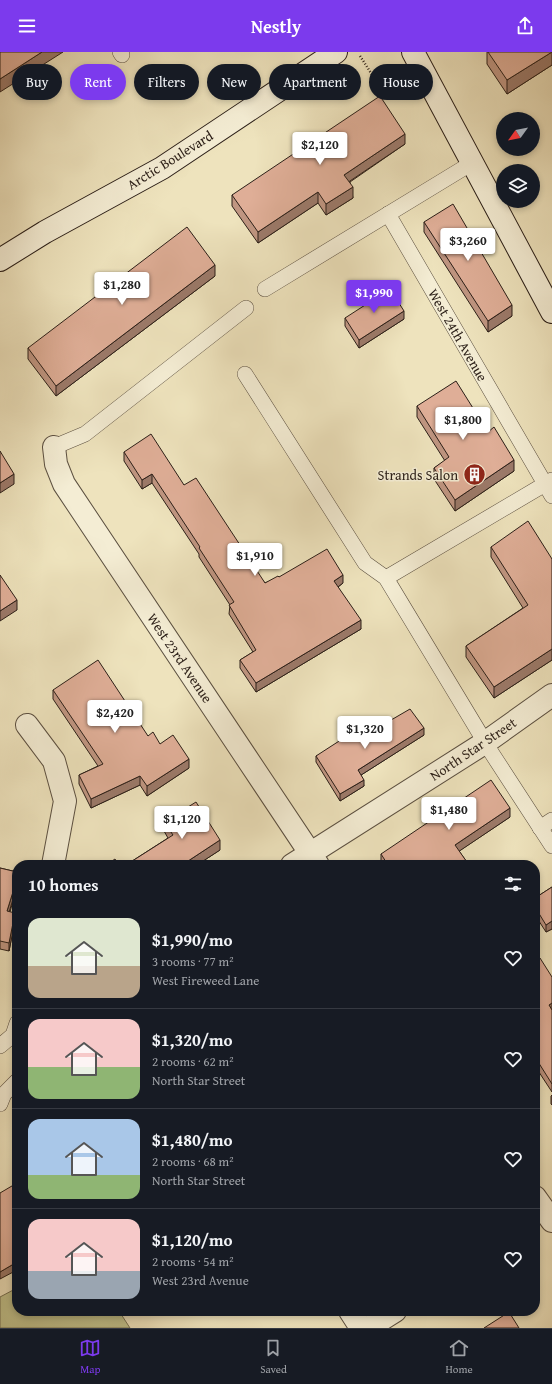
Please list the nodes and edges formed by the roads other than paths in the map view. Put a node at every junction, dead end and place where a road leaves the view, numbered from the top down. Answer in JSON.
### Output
{"nodes":[{"id":1,"x":336,"y":52,"type":"edge"},
{"id":2,"x":413,"y":52,"type":"edge"},
{"id":3,"x":472,"y":163,"type":"junction"},
{"id":4,"x":388,"y":214,"type":"junction"},
{"id":5,"x":0,"y":260,"type":"edge"},
{"id":6,"x":265,"y":289,"type":"dead end"},
{"id":7,"x":246,"y":308,"type":"dead end"},
{"id":8,"x":552,"y":312,"type":"edge"},
{"id":9,"x":245,"y":374,"type":"dead end"},
{"id":10,"x":54,"y":447,"type":"joint"},
{"id":11,"x":550,"y":487,"type":"edge"},
{"id":12,"x":386,"y":578,"type":"junction"},
{"id":13,"x":552,"y":695,"type":"edge"},
{"id":14,"x":27,"y":725,"type":"dead end"},
{"id":15,"x":486,"y":742,"type":"junction"},
{"id":16,"x":546,"y":824,"type":"edge"},
{"id":17,"x":552,"y":846,"type":"edge"},
{"id":18,"x":314,"y":859,"type":"edge"},
{"id":19,"x":54,"y":860,"type":"edge"},
{"id":20,"x":12,"y":1036,"type":"edge"},
{"id":21,"x":0,"y":1046,"type":"edge"},
{"id":22,"x":12,"y":1087,"type":"edge"},
{"id":23,"x":0,"y":1104,"type":"edge"},
{"id":24,"x":353,"y":1316,"type":"edge"},
{"id":25,"x":387,"y":1316,"type":"edge"},
{"id":26,"x":361,"y":1328,"type":"edge"},
{"id":27,"x":368,"y":1328,"type":"edge"}],
"edges":[{"from":1,"to":5,"type":"street","name":"Arctic Boulevard"},
{"from":2,"to":3,"type":"street"},
{"from":3,"to":4,"type":"lane"},
{"from":3,"to":8,"type":"street"},
{"from":4,"to":6,"type":"lane"},
{"from":4,"to":11,"type":"lane","name":"West 24th Avenue"},
{"from":7,"to":10,"type":"lane"},
{"from":9,"to":12,"type":"lane"},
{"from":10,"to":18,"type":"street","name":"West 23rd Avenue"},
{"from":11,"to":12,"type":"lane"},
{"from":12,"to":15,"type":"lane"},
{"from":13,"to":15,"type":"street","name":"North Star Street"},
{"from":14,"to":19,"type":"street"},
{"from":15,"to":16,"type":"lane"},
{"from":15,"to":18,"type":"street","name":"North Star Street"},
{"from":16,"to":17,"type":"lane"},
{"from":20,"to":21,"type":"lane"},
{"from":22,"to":23,"type":"lane"},
{"from":24,"to":26,"type":"street"},
{"from":25,"to":27,"type":"street"}]}
